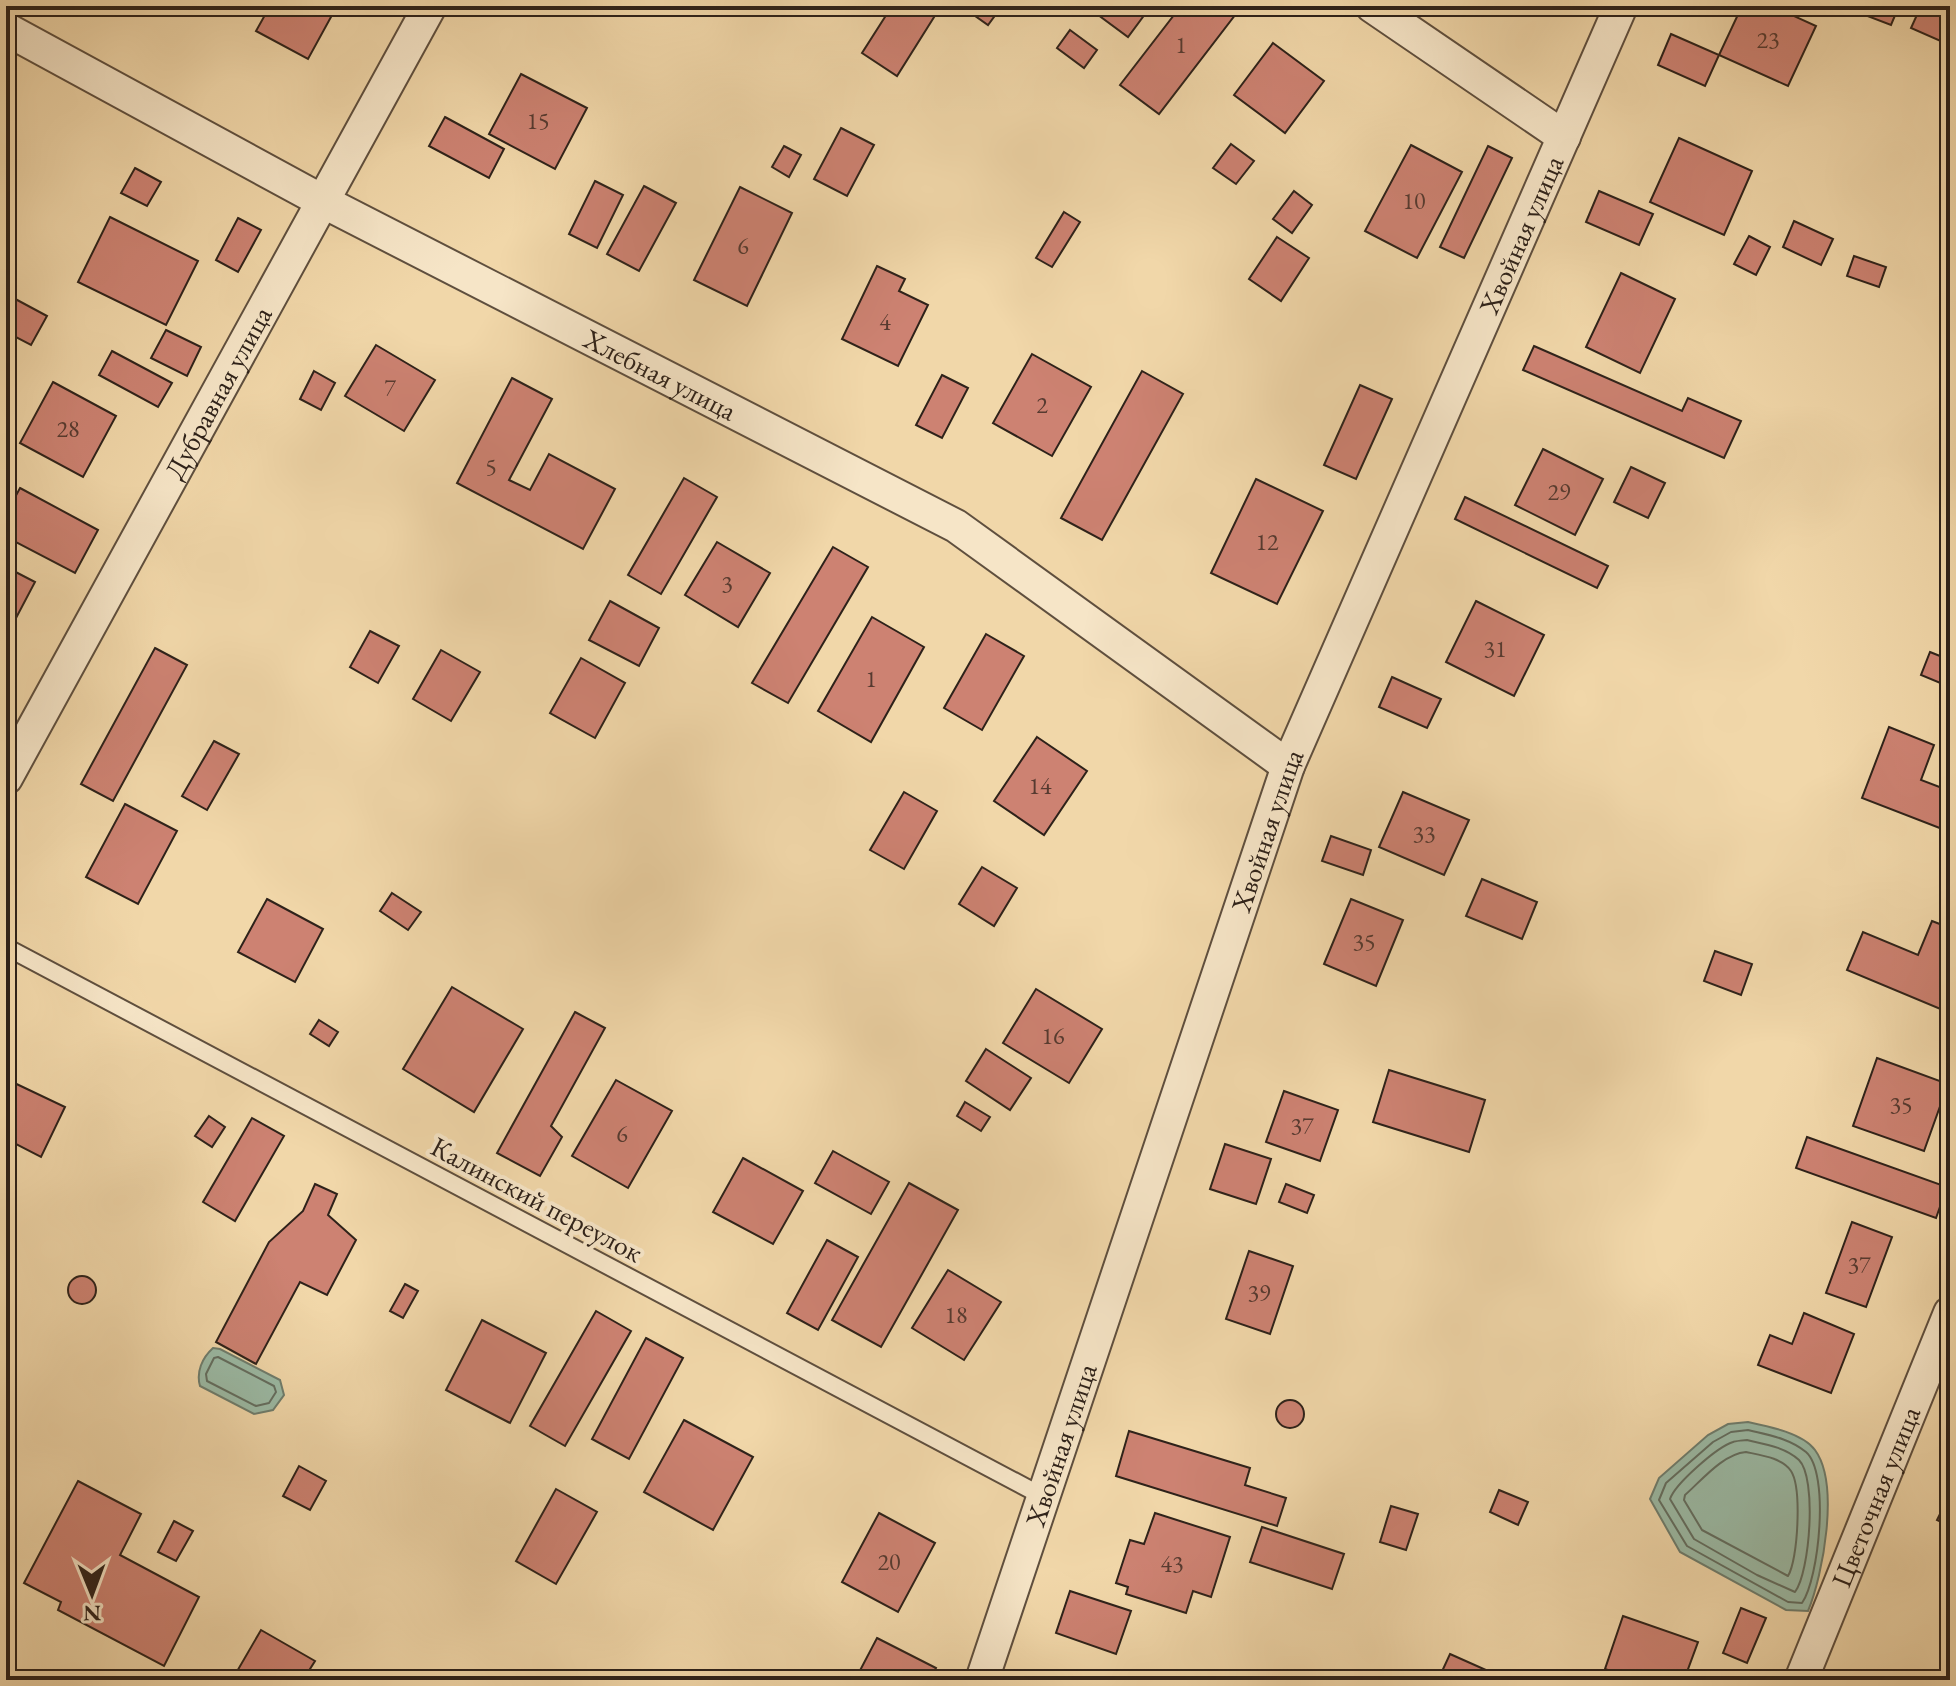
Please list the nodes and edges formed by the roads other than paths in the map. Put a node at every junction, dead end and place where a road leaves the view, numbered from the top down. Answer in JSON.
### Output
{"nodes":[{"id":1,"x":430,"y":6,"type":"edge"},
{"id":2,"x":1372,"y":6,"type":"edge"},
{"id":3,"x":1621,"y":6,"type":"edge"},
{"id":4,"x":6,"y":29,"type":"edge"},
{"id":5,"x":1564,"y":137,"type":"junction"},
{"id":6,"x":324,"y":202,"type":"junction"},
{"id":7,"x":1288,"y":766,"type":"junction"},
{"id":8,"x":6,"y":778,"type":"edge"},
{"id":9,"x":6,"y":947,"type":"edge"},
{"id":10,"x":1950,"y":1313,"type":"edge"},
{"id":11,"x":1044,"y":1497,"type":"junction"},
{"id":12,"x":982,"y":1680,"type":"edge"},
{"id":13,"x":1801,"y":1680,"type":"edge"}],
"edges":[{"from":1,"to":6,"type":"street","name":"Дубравная улица"},
{"from":2,"to":5,"type":"street"},
{"from":3,"to":5,"type":"street","name":"Хвойная улица"},
{"from":4,"to":6,"type":"street","name":"Хлебная улица"},
{"from":5,"to":7,"type":"street","name":"Хвойная улица"},
{"from":6,"to":7,"type":"street","name":"Хлебная улица"},
{"from":6,"to":8,"type":"street","name":"Дубравная улица"},
{"from":7,"to":11,"type":"street","name":"Хвойная улица"},
{"from":9,"to":11,"type":"lane","name":"Калинский переулок"},
{"from":10,"to":13,"type":"street","name":"Цветочная улица"},
{"from":11,"to":12,"type":"street","name":"Хвойная улица"}]}
